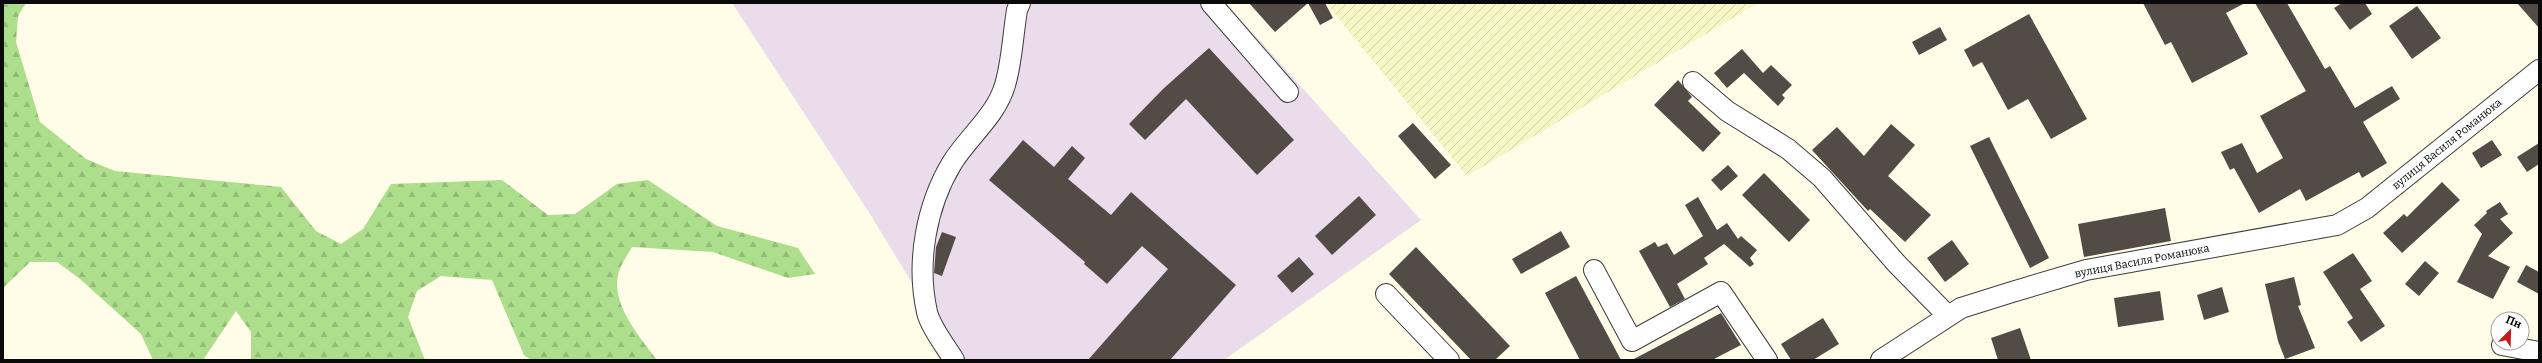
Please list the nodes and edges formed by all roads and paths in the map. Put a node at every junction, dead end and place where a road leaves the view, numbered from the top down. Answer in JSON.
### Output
{"nodes":[{"id":1,"x":1020,"y":3,"type":"edge"},
{"id":2,"x":1210,"y":3,"type":"edge"},
{"id":3,"x":2539,"y":70,"type":"edge"},
{"id":4,"x":1693,"y":82,"type":"dead end"},
{"id":5,"x":1288,"y":92,"type":"dead end"},
{"id":6,"x":1594,"y":270,"type":"dead end"},
{"id":7,"x":1386,"y":294,"type":"dead end"},
{"id":8,"x":1947,"y":315,"type":"junction"},
{"id":9,"x":954,"y":360,"type":"edge"},
{"id":10,"x":1449,"y":360,"type":"edge"},
{"id":11,"x":1767,"y":360,"type":"edge"},
{"id":12,"x":1881,"y":360,"type":"edge"}],
"edges":[{"from":1,"to":9,"type":"street"},
{"from":2,"to":5,"type":"street"},
{"from":3,"to":8,"type":"street","name":"вулиця Василя Романюка"},
{"from":4,"to":8,"type":"street"},
{"from":6,"to":11,"type":"street"},
{"from":7,"to":10,"type":"street"},
{"from":8,"to":12,"type":"street","name":"вулиця Василя Романюка"}]}
